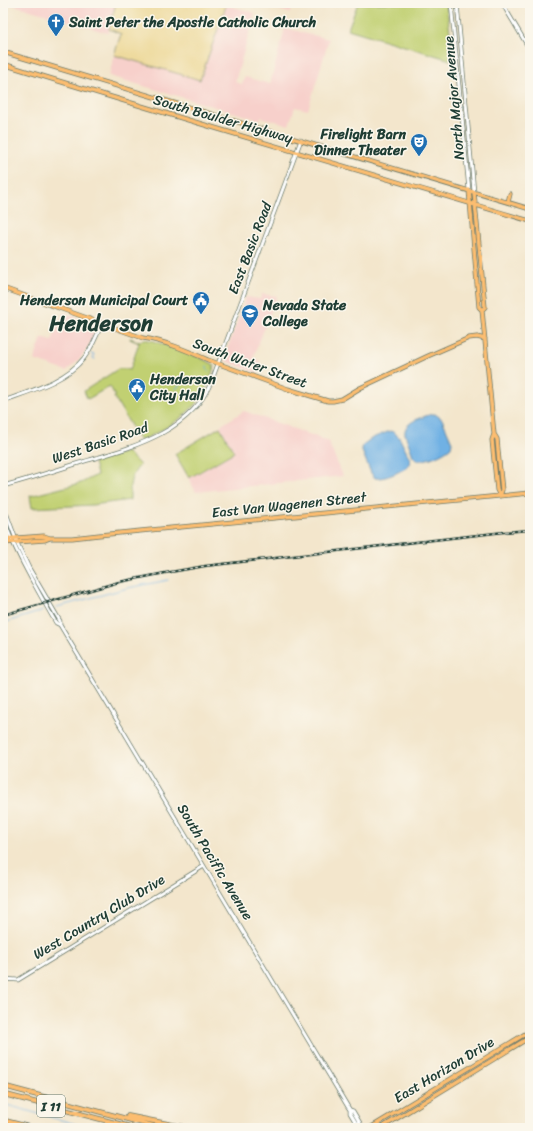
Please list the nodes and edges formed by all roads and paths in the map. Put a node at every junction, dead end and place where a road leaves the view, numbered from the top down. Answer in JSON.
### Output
{"nodes":[{"id":1,"x":451,"y":3,"type":"edge"},
{"id":2,"x":457,"y":3,"type":"edge"},
{"id":3,"x":502,"y":3,"type":"edge"},
{"id":4,"x":454,"y":37,"type":"junction"},
{"id":5,"x":460,"y":37,"type":"junction"},
{"id":6,"x":530,"y":50,"type":"edge"},
{"id":7,"x":3,"y":52,"type":"edge"},
{"id":8,"x":3,"y":64,"type":"edge"},
{"id":9,"x":460,"y":93,"type":"junction"},
{"id":10,"x":465,"y":93,"type":"junction"},
{"id":11,"x":462,"y":124,"type":"junction"},
{"id":12,"x":468,"y":124,"type":"junction"},
{"id":13,"x":301,"y":140,"type":"junction"},
{"id":14,"x":297,"y":152,"type":"junction"},
{"id":15,"x":468,"y":190,"type":"junction"},
{"id":16,"x":474,"y":192,"type":"junction"},
{"id":17,"x":510,"y":194,"type":"dead end"},
{"id":18,"x":508,"y":202,"type":"junction"},
{"id":19,"x":470,"y":204,"type":"junction"},
{"id":20,"x":476,"y":205,"type":"junction"},
{"id":21,"x":530,"y":209,"type":"edge"},
{"id":22,"x":530,"y":221,"type":"edge"},
{"id":23,"x":3,"y":288,"type":"edge"},
{"id":24,"x":482,"y":310,"type":"junction"},
{"id":25,"x":102,"y":323,"type":"junction"},
{"id":26,"x":485,"y":339,"type":"junction"},
{"id":27,"x":218,"y":364,"type":"junction"},
{"id":28,"x":3,"y":400,"type":"edge"},
{"id":29,"x":3,"y":486,"type":"edge"},
{"id":30,"x":530,"y":492,"type":"edge"},
{"id":31,"x":500,"y":496,"type":"junction"},
{"id":32,"x":3,"y":508,"type":"edge"},
{"id":33,"x":3,"y":539,"type":"edge"},
{"id":34,"x":14,"y":540,"type":"junction"},
{"id":35,"x":3,"y":543,"type":"edge"},
{"id":36,"x":204,"y":866,"type":"junction"},
{"id":37,"x":3,"y":979,"type":"edge"},
{"id":38,"x":530,"y":1031,"type":"edge"},
{"id":39,"x":530,"y":1037,"type":"edge"},
{"id":40,"x":3,"y":1086,"type":"edge"},
{"id":41,"x":3,"y":1094,"type":"edge"},
{"id":42,"x":90,"y":1109,"type":"junction"},
{"id":43,"x":350,"y":1110,"type":"junction"},
{"id":44,"x":98,"y":1119,"type":"junction"},
{"id":45,"x":3,"y":1120,"type":"edge"},
{"id":46,"x":3,"y":1124,"type":"edge"},
{"id":47,"x":17,"y":1128,"type":"edge"},
{"id":48,"x":34,"y":1128,"type":"edge"},
{"id":49,"x":122,"y":1128,"type":"edge"},
{"id":50,"x":135,"y":1128,"type":"edge"},
{"id":51,"x":161,"y":1128,"type":"edge"},
{"id":52,"x":189,"y":1128,"type":"edge"},
{"id":53,"x":359,"y":1128,"type":"edge"},
{"id":54,"x":363,"y":1128,"type":"edge"},
{"id":55,"x":370,"y":1128,"type":"edge"},
{"id":56,"x":381,"y":1128,"type":"edge"}],
"edges":[{"from":1,"to":4,"type":"street","name":"North Major Avenue"},
{"from":2,"to":5,"type":"street","name":"North Major Avenue"},
{"from":3,"to":6,"type":"street"},
{"from":4,"to":5,"type":"street"},
{"from":4,"to":9,"type":"street","name":"North Major Avenue"},
{"from":5,"to":10,"type":"street","name":"North Major Avenue"},
{"from":7,"to":13,"type":"main road","name":"South Boulder Highway"},
{"from":8,"to":14,"type":"main road","name":"South Boulder Highway"},
{"from":9,"to":10,"type":"street"},
{"from":9,"to":11,"type":"street","name":"North Major Avenue"},
{"from":10,"to":12,"type":"street","name":"North Major Avenue"},
{"from":11,"to":12,"type":"street"},
{"from":11,"to":15,"type":"street","name":"North Major Avenue"},
{"from":12,"to":16,"type":"street","name":"North Major Avenue"},
{"from":13,"to":14,"type":"street","name":"East Basic Road"},
{"from":13,"to":15,"type":"main road","name":"South Boulder Highway"},
{"from":14,"to":19,"type":"main road","name":"South Boulder Highway"},
{"from":14,"to":27,"type":"street","name":"East Basic Road"},
{"from":15,"to":16,"type":"main road","name":"South Boulder Highway"},
{"from":15,"to":19,"type":"main road"},
{"from":16,"to":18,"type":"main road","name":"South Boulder Highway"},
{"from":16,"to":20,"type":"main road"},
{"from":17,"to":18,"type":"main road"},
{"from":18,"to":21,"type":"main road","name":"South Boulder Highway"},
{"from":19,"to":20,"type":"main road","name":"South Boulder Highway"},
{"from":19,"to":24,"type":"main road"},
{"from":20,"to":22,"type":"main road","name":"South Boulder Highway"},
{"from":20,"to":24,"type":"main road"},
{"from":23,"to":25,"type":"main road","name":"South Water Street"},
{"from":24,"to":26,"type":"main road"},
{"from":25,"to":27,"type":"main road","name":"South Water Street"},
{"from":25,"to":28,"type":"street"},
{"from":26,"to":27,"type":"main road","name":"South Water Street"},
{"from":26,"to":31,"type":"main road"},
{"from":27,"to":29,"type":"street","name":"West Basic Road"},
{"from":30,"to":31,"type":"main road","name":"East Van Wagenen Street"},
{"from":31,"to":34,"type":"main road","name":"East Van Wagenen Street"},
{"from":32,"to":34,"type":"street","name":"South Pacific Avenue"},
{"from":33,"to":34,"type":"main road"},
{"from":34,"to":35,"type":"main road"},
{"from":34,"to":36,"type":"street","name":"South Pacific Avenue"},
{"from":36,"to":37,"type":"street","name":"West Country Club Drive"},
{"from":36,"to":43,"type":"street","name":"South Pacific Avenue"},
{"from":38,"to":55,"type":"main road","name":"East Horizon Drive"},
{"from":39,"to":56,"type":"main road","name":"East Horizon Drive"},
{"from":40,"to":42,"type":"highway","number":"I 11"},
{"from":41,"to":44,"type":"highway","number":"I 11"},
{"from":42,"to":51,"type":"highway","number":"I 11"},
{"from":42,"to":52,"type":"highway"},
{"from":43,"to":53,"type":"street","name":"South Pacific Avenue"},
{"from":43,"to":54,"type":"street","name":"South Pacific Avenue"},
{"from":44,"to":49,"type":"highway"},
{"from":44,"to":50,"type":"highway","number":"I 11"},
{"from":45,"to":48,"type":"main road"},
{"from":46,"to":47,"type":"main road"}]}
